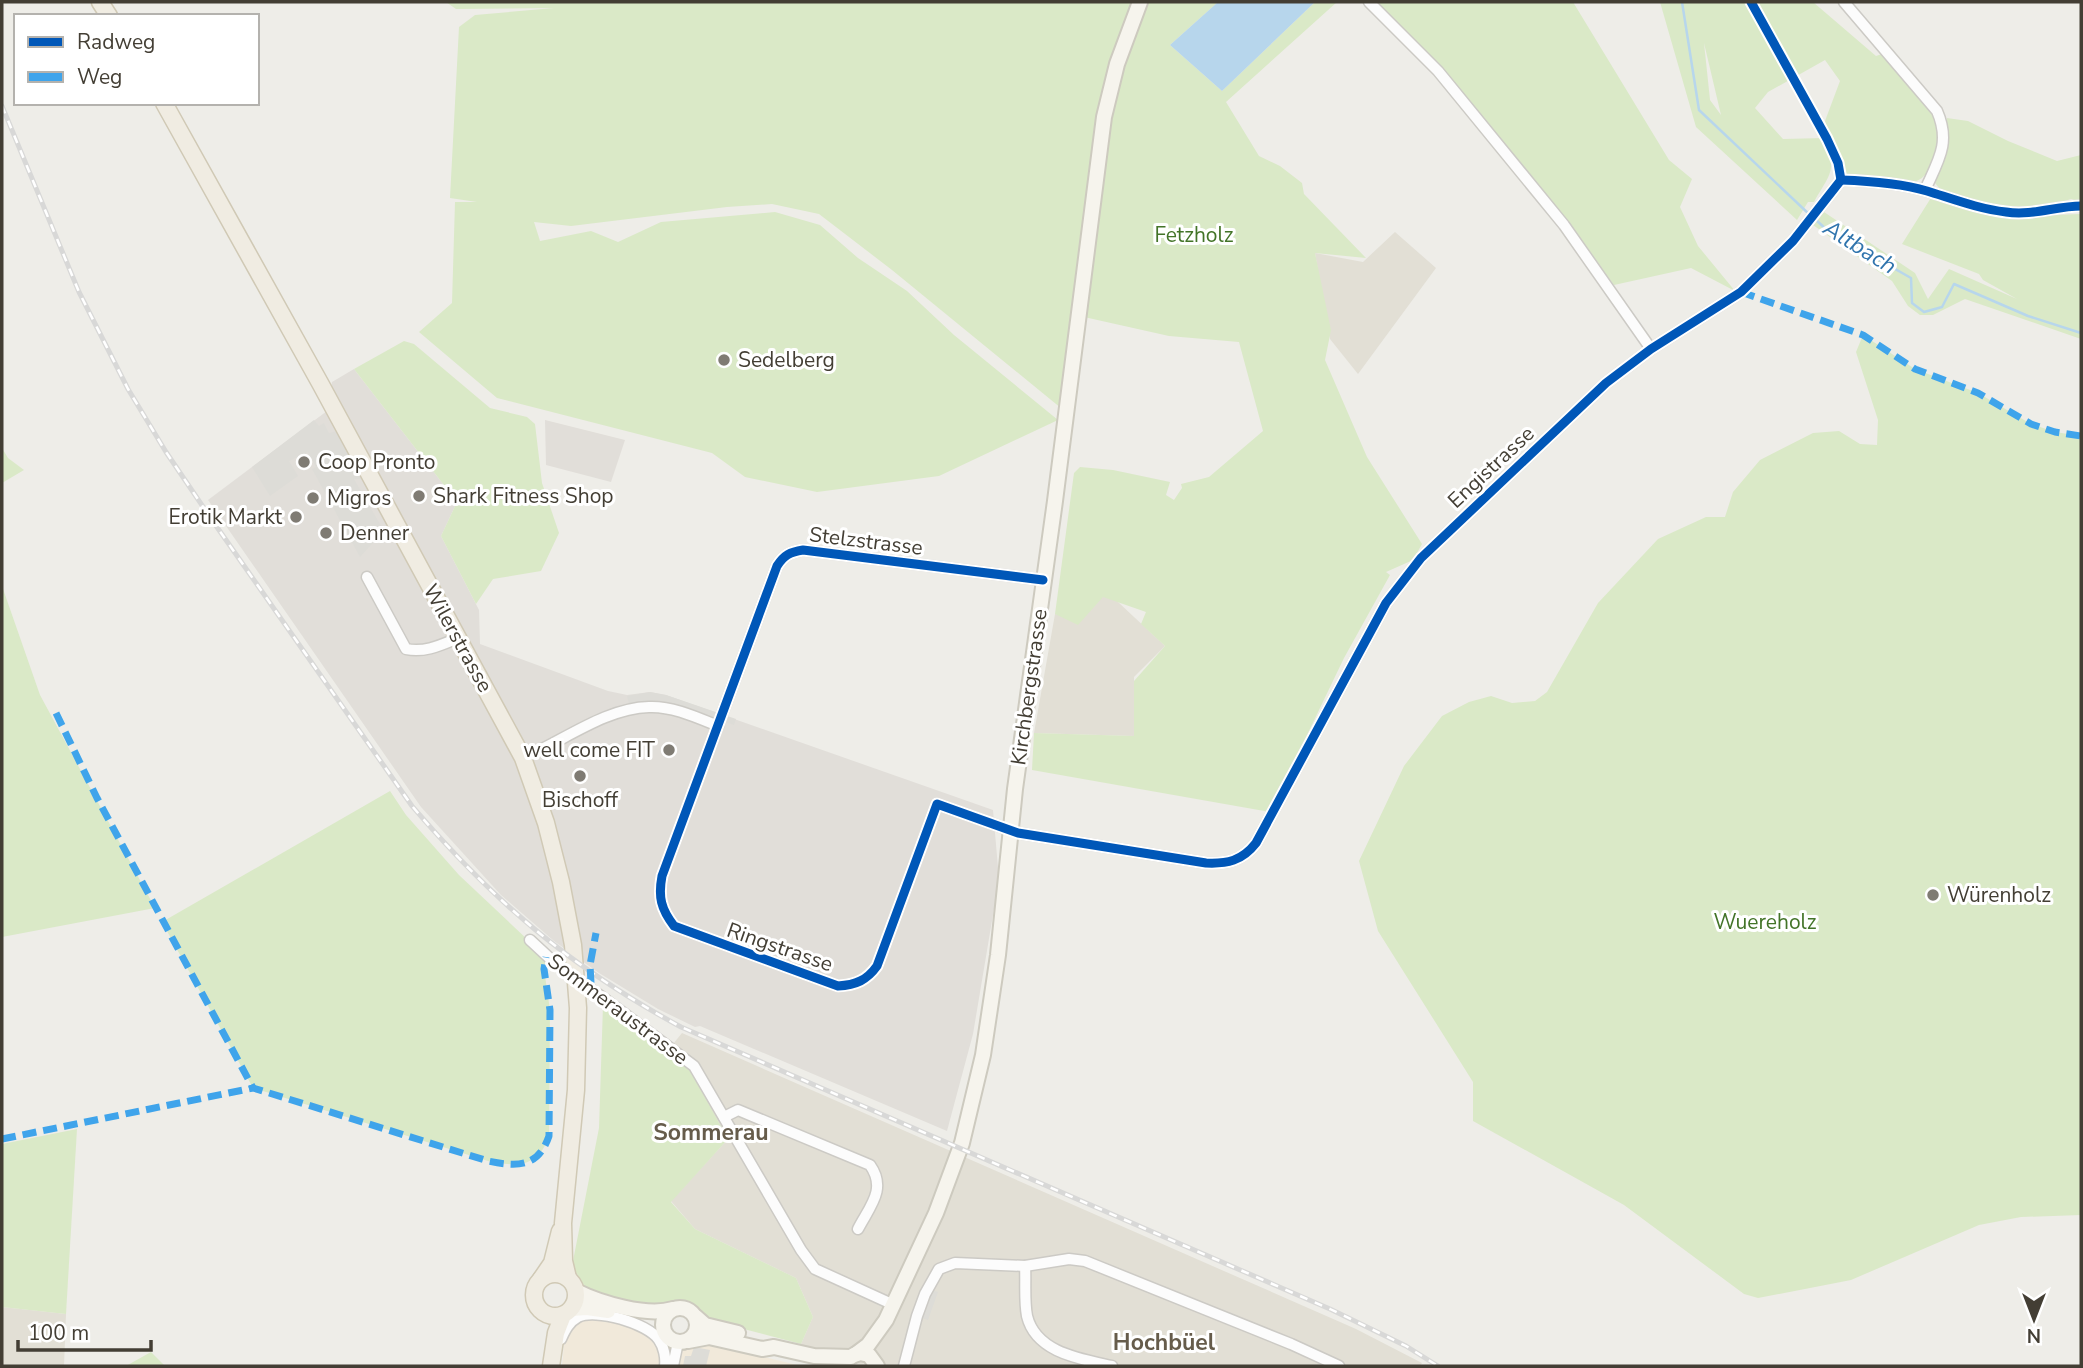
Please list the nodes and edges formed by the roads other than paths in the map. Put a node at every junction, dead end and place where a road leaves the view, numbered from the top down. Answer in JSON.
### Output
{"nodes":[{"id":1,"x":1140,"y":2,"type":"edge"},
{"id":2,"x":1369,"y":2,"type":"edge"},
{"id":3,"x":1844,"y":2,"type":"edge"},
{"id":4,"x":165,"y":105,"type":"edge"},
{"id":5,"x":1925,"y":190,"type":"junction"},
{"id":6,"x":2081,"y":206,"type":"edge"},
{"id":7,"x":1651,"y":349,"type":"junction"},
{"id":8,"x":367,"y":577,"type":"dead end"},
{"id":9,"x":1043,"y":580,"type":"junction"},
{"id":10,"x":458,"y":638,"type":"junction"},
{"id":11,"x":718,"y":726,"type":"junction"},
{"id":12,"x":523,"y":758,"type":"junction"},
{"id":13,"x":1010,"y":831,"type":"junction"},
{"id":14,"x":530,"y":940,"type":"dead end"},
{"id":15,"x":724,"y":1117,"type":"junction"},
{"id":16,"x":564,"y":1223,"type":"junction"},
{"id":17,"x":858,"y":1229,"type":"dead end"},
{"id":18,"x":1026,"y":1266,"type":"junction"},
{"id":19,"x":541,"y":1279,"type":"junction"},
{"id":20,"x":572,"y":1284,"type":"junction"},
{"id":21,"x":894,"y":1305,"type":"junction"},
{"id":22,"x":673,"y":1309,"type":"junction"},
{"id":23,"x":567,"y":1312,"type":"junction"},
{"id":24,"x":544,"y":1313,"type":"junction"},
{"id":25,"x":696,"y":1317,"type":"junction"},
{"id":26,"x":886,"y":1320,"type":"junction"},
{"id":27,"x":665,"y":1332,"type":"junction"},
{"id":28,"x":683,"y":1341,"type":"junction"},
{"id":29,"x":774,"y":1347,"type":"junction"},
{"id":30,"x":814,"y":1356,"type":"junction"},
{"id":31,"x":851,"y":1359,"type":"edge"},
{"id":32,"x":552,"y":1364,"type":"edge"},
{"id":33,"x":876,"y":1364,"type":"edge"},
{"id":34,"x":665,"y":1366,"type":"edge"},
{"id":35,"x":673,"y":1366,"type":"edge"},
{"id":36,"x":835,"y":1366,"type":"edge"},
{"id":37,"x":904,"y":1366,"type":"edge"},
{"id":38,"x":1112,"y":1366,"type":"edge"},
{"id":39,"x":1339,"y":1366,"type":"edge"}],
"edges":[{"from":1,"to":9,"type":"main road","name":"Kirchbergstrasse"},
{"from":2,"to":7,"type":"street"},
{"from":3,"to":5,"type":"street"},
{"from":4,"to":10,"type":"main road","name":"Wilerstrasse"},
{"from":5,"to":6,"type":"street","name":"Engistrasse"},
{"from":5,"to":7,"type":"street","name":"Engistrasse"},
{"from":7,"to":13,"type":"street","name":"Engistrasse"},
{"from":8,"to":10,"type":"street"},
{"from":9,"to":11,"type":"street","name":"Stelzstrasse"},
{"from":9,"to":13,"type":"main road","name":"Kirchbergstrasse"},
{"from":10,"to":12,"type":"main road","name":"Wilerstrasse"},
{"from":11,"to":12,"type":"street"},
{"from":11,"to":13,"type":"street","name":"Ringstrasse"},
{"from":12,"to":16,"type":"main road","name":"Wilerstrasse"},
{"from":13,"to":21,"type":"main road","name":"Kirchbergstrasse"},
{"from":14,"to":15,"type":"street","name":"Sommeraustrasse","bridge":true},
{"from":15,"to":17,"type":"street"},
{"from":15,"to":21,"type":"street","name":"Sommeraustrasse"},
{"from":16,"to":19,"type":"main road","name":"Wilerstrasse"},
{"from":16,"to":20,"type":"main road","name":"Wilerstrasse"},
{"from":18,"to":37,"type":"street"},
{"from":18,"to":38,"type":"street"},
{"from":18,"to":39,"type":"street"},
{"from":19,"to":20,"type":"main road"},
{"from":19,"to":24,"type":"main road"},
{"from":20,"to":22,"type":"main road"},
{"from":20,"to":23,"type":"main road"},
{"from":21,"to":26,"type":"main road","name":"Kirchbergstrasse"},
{"from":22,"to":25,"type":"main road"},
{"from":22,"to":27,"type":"main road"},
{"from":23,"to":24,"type":"main road"},
{"from":23,"to":27,"type":"main road"},
{"from":23,"to":32,"type":"main road"},
{"from":24,"to":32,"type":"main road"},
{"from":25,"to":28,"type":"main road"},
{"from":25,"to":29,"type":"main road"},
{"from":26,"to":31,"type":"main road","name":"Kirchbergstrasse"},
{"from":26,"to":33,"type":"main road","name":"Kirchbergstrasse"},
{"from":27,"to":28,"type":"main road"},
{"from":28,"to":29,"type":"main road"},
{"from":28,"to":35,"type":"street"},
{"from":29,"to":30,"type":"main road"},
{"from":30,"to":31,"type":"main road"},
{"from":30,"to":36,"type":"main road"},
{"from":31,"to":33,"type":"main road"},
{"from":32,"to":34,"type":"street"}]}
